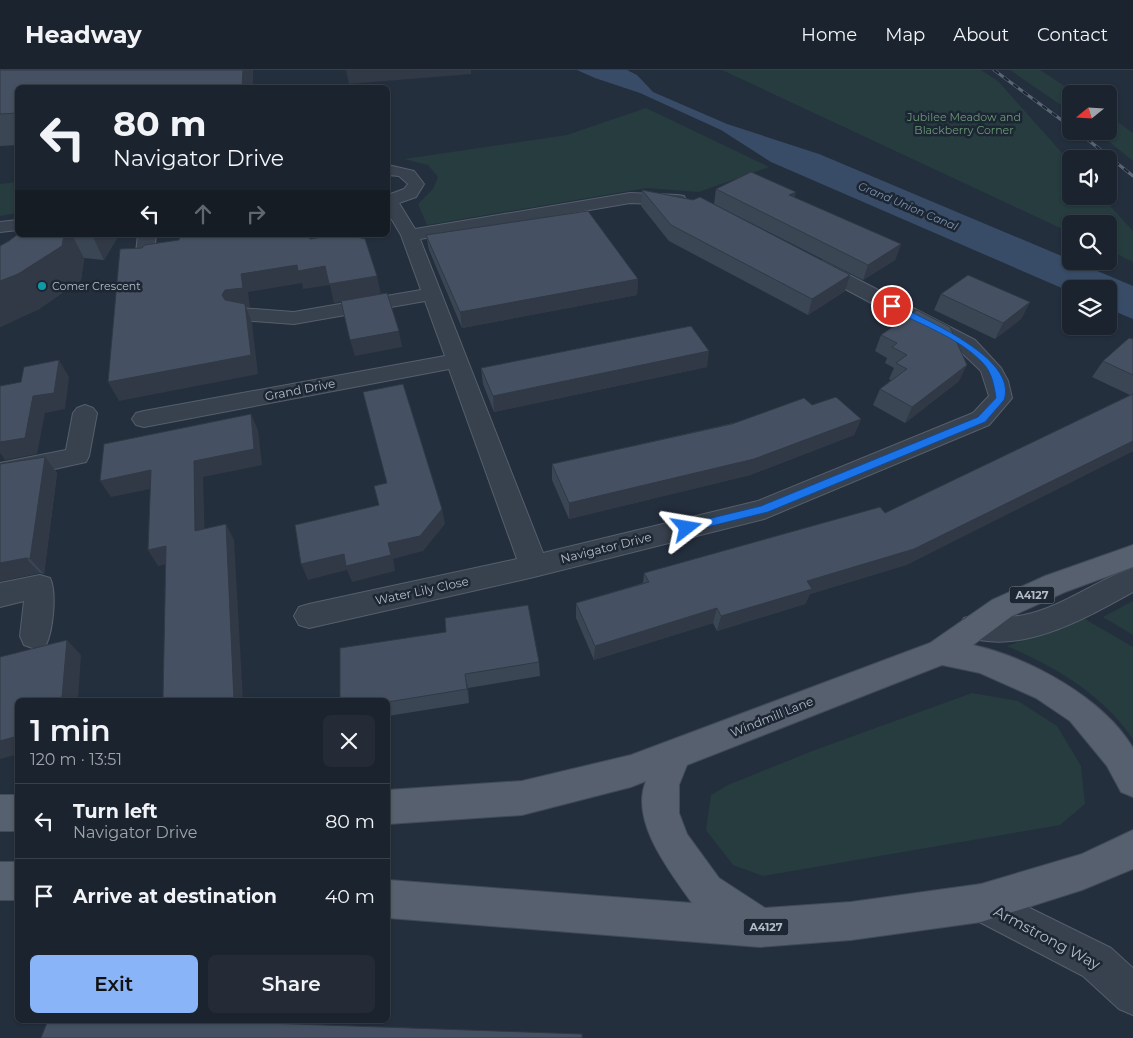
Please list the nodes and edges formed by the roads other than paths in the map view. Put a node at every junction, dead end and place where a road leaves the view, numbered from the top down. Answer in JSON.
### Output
{"nodes":[{"id":1,"x":390,"y":170,"type":"edge"},
{"id":2,"x":390,"y":200,"type":"edge"},
{"id":3,"x":390,"y":204,"type":"edge"},
{"id":4,"x":702,"y":205,"type":"edge"},
{"id":5,"x":15,"y":225,"type":"edge"},
{"id":6,"x":0,"y":226,"type":"edge"},
{"id":7,"x":410,"y":235,"type":"junction"},
{"id":8,"x":147,"y":237,"type":"edge"},
{"id":9,"x":800,"y":257,"type":"edge"},
{"id":10,"x":144,"y":261,"type":"edge"},
{"id":11,"x":433,"y":294,"type":"junction"},
{"id":12,"x":241,"y":314,"type":"edge"},
{"id":13,"x":456,"y":361,"type":"junction"},
{"id":14,"x":85,"y":413,"type":"dead end"},
{"id":15,"x":144,"y":419,"type":"dead end"},
{"id":16,"x":0,"y":472,"type":"edge"},
{"id":17,"x":1133,"y":556,"type":"edge"},
{"id":18,"x":534,"y":566,"type":"junction"},
{"id":19,"x":1133,"y":578,"type":"edge"},
{"id":20,"x":0,"y":596,"type":"edge"},
{"id":21,"x":309,"y":616,"type":"dead end"},
{"id":22,"x":974,"y":627,"type":"junction"},
{"id":23,"x":35,"y":636,"type":"dead end"},
{"id":24,"x":941,"y":652,"type":"junction"},
{"id":25,"x":674,"y":756,"type":"junction"},
{"id":26,"x":1133,"y":780,"type":"edge"},
{"id":27,"x":390,"y":807,"type":"edge"},
{"id":28,"x":0,"y":813,"type":"edge"},
{"id":29,"x":15,"y":813,"type":"edge"},
{"id":30,"x":1133,"y":848,"type":"edge"},
{"id":31,"x":0,"y":881,"type":"edge"},
{"id":32,"x":15,"y":882,"type":"edge"},
{"id":33,"x":390,"y":899,"type":"edge"},
{"id":34,"x":981,"y":903,"type":"junction"},
{"id":35,"x":760,"y":928,"type":"junction"},
{"id":36,"x":1133,"y":995,"type":"edge"}],
"edges":[{"from":1,"to":2,"type":"street"},
{"from":3,"to":7,"type":"street"},
{"from":4,"to":7,"type":"street"},
{"from":5,"to":6,"type":"street"},
{"from":7,"to":11,"type":"street"},
{"from":8,"to":10,"type":"street"},
{"from":9,"to":18,"type":"street","name":"Navigator Drive"},
{"from":11,"to":12,"type":"street"},
{"from":11,"to":13,"type":"street"},
{"from":13,"to":15,"type":"street","name":"Grand Drive"},
{"from":13,"to":18,"type":"street"},
{"from":14,"to":16,"type":"street"},
{"from":17,"to":22,"type":"main road","name":"Windmill Lane","number":"A4127"},
{"from":18,"to":21,"type":"street","name":"Water Lily Close"},
{"from":19,"to":22,"type":"street"},
{"from":20,"to":23,"type":"street"},
{"from":22,"to":24,"type":"main road","name":"Windmill Lane","number":"A4127"},
{"from":24,"to":25,"type":"main road","name":"Windmill Lane","number":"A4127"},
{"from":24,"to":26,"type":"main road"},
{"from":25,"to":27,"type":"main road","name":"Windmill Lane","number":"A4127"},
{"from":25,"to":35,"type":"main road"},
{"from":28,"to":29,"type":"main road"},
{"from":30,"to":34,"type":"main road","number":"A4127"},
{"from":31,"to":32,"type":"main road"},
{"from":33,"to":35,"type":"main road","number":"A4127"},
{"from":34,"to":35,"type":"main road","number":"A4127"},
{"from":34,"to":36,"type":"street","name":"Armstrong Way"}]}
